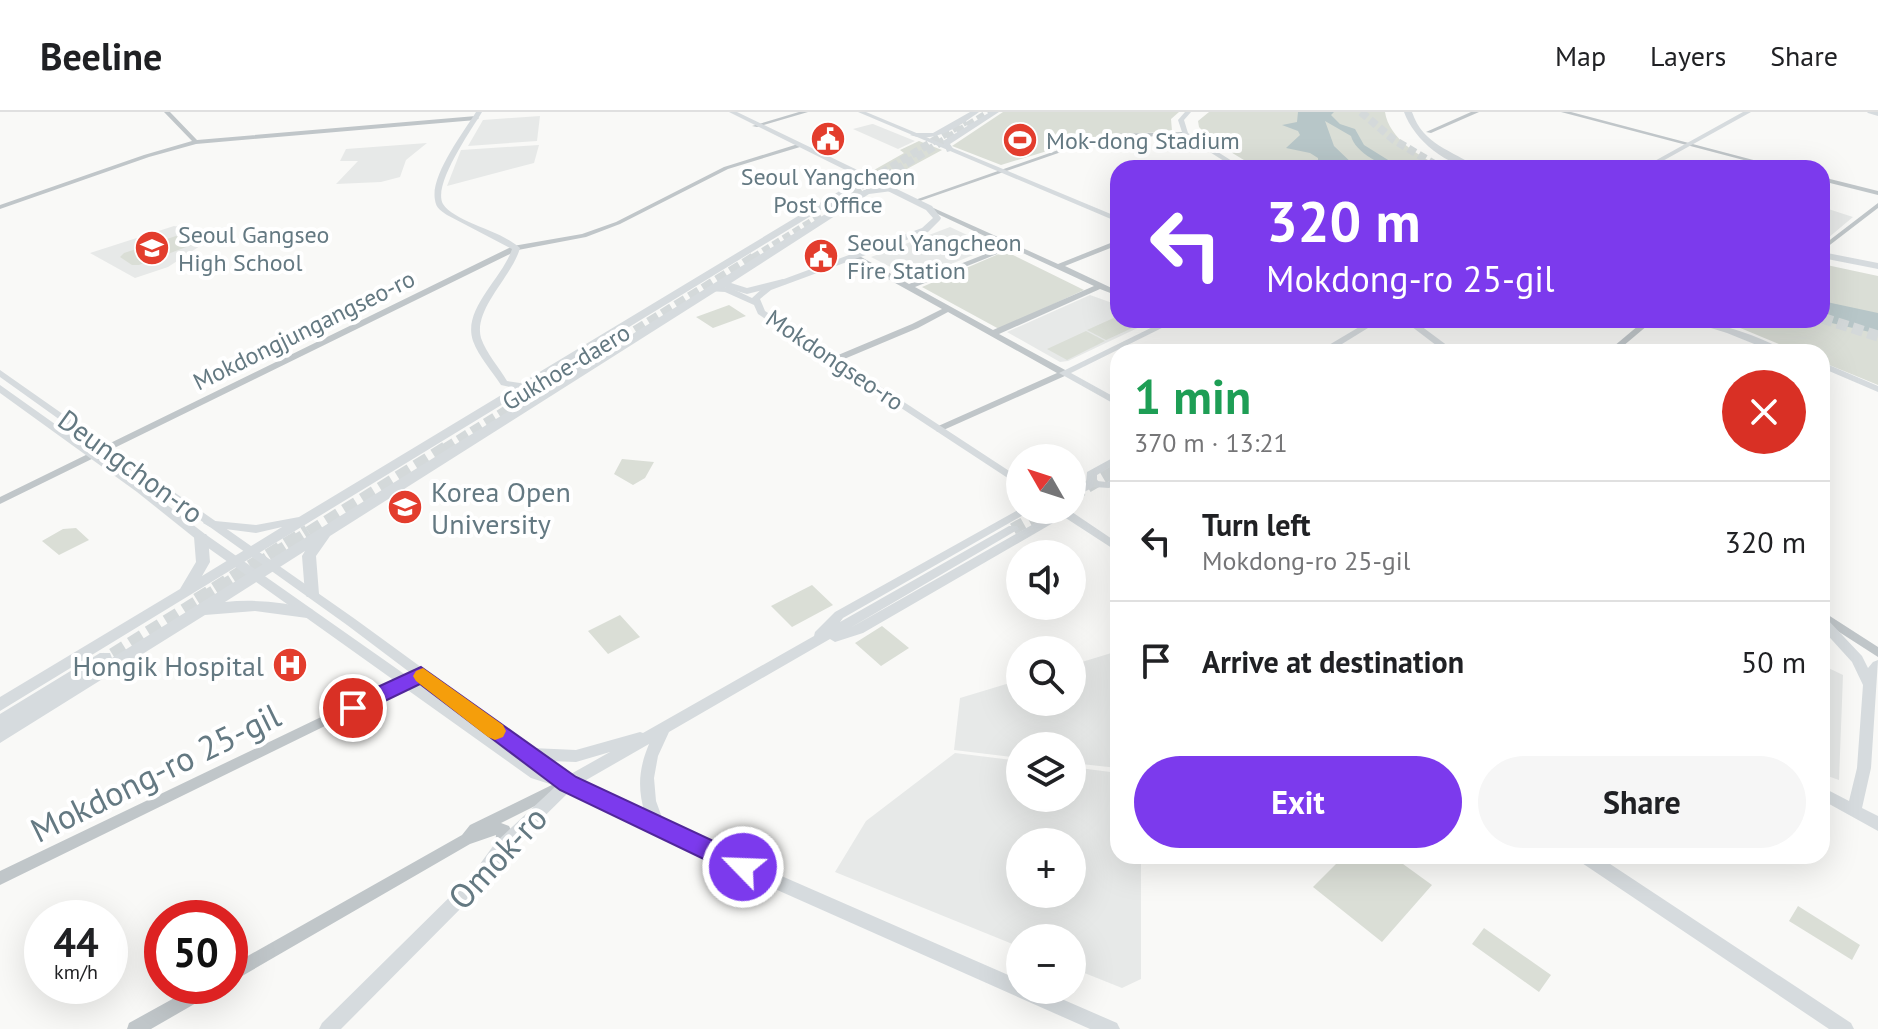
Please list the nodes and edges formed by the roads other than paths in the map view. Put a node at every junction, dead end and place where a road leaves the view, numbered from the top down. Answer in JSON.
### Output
{"nodes":[{"id":1,"x":167,"y":112,"type":"edge"},
{"id":2,"x":732,"y":112,"type":"edge"},
{"id":3,"x":805,"y":112,"type":"edge"},
{"id":4,"x":861,"y":112,"type":"edge"},
{"id":5,"x":975,"y":112,"type":"edge"},
{"id":6,"x":984,"y":112,"type":"edge"},
{"id":7,"x":995,"y":112,"type":"edge"},
{"id":8,"x":1188,"y":112,"type":"edge"},
{"id":9,"x":1405,"y":112,"type":"edge"},
{"id":10,"x":1476,"y":112,"type":"edge"},
{"id":11,"x":1564,"y":112,"type":"edge"},
{"id":12,"x":1748,"y":112,"type":"edge"},
{"id":13,"x":1870,"y":112,"type":"edge"},
{"id":14,"x":1878,"y":114,"type":"edge"},
{"id":15,"x":478,"y":115,"type":"edge"},
{"id":16,"x":969,"y":121,"type":"junction"},
{"id":17,"x":755,"y":126,"type":"junction"},
{"id":18,"x":1429,"y":132,"type":"dead end"},
{"id":19,"x":1185,"y":134,"type":"junction"},
{"id":20,"x":914,"y":135,"type":"junction"},
{"id":21,"x":196,"y":142,"type":"junction"},
{"id":22,"x":1690,"y":144,"type":"junction"},
{"id":23,"x":798,"y":146,"type":"junction"},
{"id":24,"x":1433,"y":148,"type":"junction"},
{"id":25,"x":950,"y":150,"type":"junction"},
{"id":26,"x":1227,"y":160,"type":"edge"},
{"id":27,"x":1452,"y":160,"type":"edge"},
{"id":28,"x":1459,"y":160,"type":"edge"},
{"id":29,"x":1660,"y":160,"type":"edge"},
{"id":30,"x":1751,"y":160,"type":"edge"},
{"id":31,"x":1001,"y":171,"type":"junction"},
{"id":32,"x":856,"y":174,"type":"junction"},
{"id":33,"x":1830,"y":181,"type":"edge"},
{"id":34,"x":889,"y":189,"type":"junction"},
{"id":35,"x":1878,"y":193,"type":"edge"},
{"id":36,"x":915,"y":201,"type":"junction"},
{"id":37,"x":834,"y":205,"type":"junction"},
{"id":38,"x":1878,"y":205,"type":"edge"},
{"id":39,"x":0,"y":207,"type":"edge"},
{"id":40,"x":929,"y":208,"type":"junction"},
{"id":41,"x":1110,"y":217,"type":"edge"},
{"id":42,"x":1110,"y":245,"type":"edge"},
{"id":43,"x":1830,"y":245,"type":"edge"},
{"id":44,"x":1012,"y":246,"type":"junction"},
{"id":45,"x":516,"y":248,"type":"junction"},
{"id":46,"x":1830,"y":254,"type":"edge"},
{"id":47,"x":853,"y":256,"type":"junction"},
{"id":48,"x":1878,"y":265,"type":"edge"},
{"id":49,"x":1063,"y":269,"type":"junction"},
{"id":50,"x":727,"y":279,"type":"junction"},
{"id":51,"x":783,"y":282,"type":"junction"},
{"id":52,"x":1100,"y":286,"type":"junction"},
{"id":53,"x":908,"y":287,"type":"junction"},
{"id":54,"x":711,"y":289,"type":"junction"},
{"id":55,"x":1110,"y":290,"type":"edge"},
{"id":56,"x":755,"y":303,"type":"junction"},
{"id":57,"x":948,"y":309,"type":"junction"},
{"id":58,"x":1157,"y":328,"type":"edge"},
{"id":59,"x":1364,"y":328,"type":"edge"},
{"id":60,"x":1418,"y":328,"type":"edge"},
{"id":61,"x":1640,"y":328,"type":"edge"},
{"id":62,"x":1718,"y":328,"type":"edge"},
{"id":63,"x":1734,"y":328,"type":"edge"},
{"id":64,"x":992,"y":334,"type":"junction"},
{"id":65,"x":1342,"y":341,"type":"junction"},
{"id":66,"x":1124,"y":344,"type":"edge"},
{"id":67,"x":1334,"y":344,"type":"edge"},
{"id":68,"x":1337,"y":344,"type":"edge"},
{"id":69,"x":1339,"y":344,"type":"edge"},
{"id":70,"x":1440,"y":344,"type":"edge"},
{"id":71,"x":1621,"y":344,"type":"edge"},
{"id":72,"x":1764,"y":344,"type":"edge"},
{"id":73,"x":1772,"y":344,"type":"edge"},
{"id":74,"x":1110,"y":351,"type":"edge"},
{"id":75,"x":834,"y":360,"type":"junction"},
{"id":76,"x":1830,"y":371,"type":"edge"},
{"id":77,"x":0,"y":373,"type":"edge"},
{"id":78,"x":1064,"y":373,"type":"junction"},
{"id":79,"x":504,"y":383,"type":"junction"},
{"id":80,"x":532,"y":383,"type":"junction"},
{"id":81,"x":0,"y":388,"type":"edge"},
{"id":82,"x":1878,"y":392,"type":"edge"},
{"id":83,"x":509,"y":396,"type":"junction"},
{"id":84,"x":1110,"y":399,"type":"edge"},
{"id":85,"x":939,"y":429,"type":"junction"},
{"id":86,"x":109,"y":448,"type":"junction"},
{"id":87,"x":93,"y":456,"type":"junction"},
{"id":88,"x":1110,"y":463,"type":"edge"},
{"id":89,"x":1006,"y":474,"type":"edge"},
{"id":90,"x":1092,"y":484,"type":"junction"},
{"id":91,"x":1110,"y":484,"type":"edge"},
{"id":92,"x":1086,"y":487,"type":"edge"},
{"id":93,"x":0,"y":501,"type":"edge"},
{"id":94,"x":315,"y":514,"type":"junction"},
{"id":95,"x":341,"y":520,"type":"junction"},
{"id":96,"x":210,"y":523,"type":"junction"},
{"id":97,"x":1011,"y":524,"type":"tunnel mouth"},
{"id":98,"x":1031,"y":524,"type":"edge"},
{"id":99,"x":1042,"y":524,"type":"edge"},
{"id":100,"x":1082,"y":524,"type":"edge"},
{"id":101,"x":1030,"y":531,"type":"junction"},
{"id":102,"x":301,"y":533,"type":"junction"},
{"id":103,"x":201,"y":537,"type":"junction"},
{"id":104,"x":1110,"y":543,"type":"edge"},
{"id":105,"x":260,"y":559,"type":"junction"},
{"id":106,"x":246,"y":568,"type":"junction"},
{"id":107,"x":312,"y":594,"type":"junction"},
{"id":108,"x":196,"y":598,"type":"junction"},
{"id":109,"x":307,"y":613,"type":"junction"},
{"id":110,"x":1830,"y":623,"type":"edge"},
{"id":111,"x":1830,"y":627,"type":"edge"},
{"id":112,"x":813,"y":644,"type":"junction"},
{"id":113,"x":1878,"y":653,"type":"edge"},
{"id":114,"x":1878,"y":665,"type":"edge"},
{"id":115,"x":415,"y":678,"type":"junction"},
{"id":116,"x":1870,"y":685,"type":"junction"},
{"id":117,"x":0,"y":705,"type":"edge"},
{"id":118,"x":0,"y":713,"type":"edge"},
{"id":119,"x":0,"y":722,"type":"edge"},
{"id":120,"x":657,"y":732,"type":"junction"},
{"id":121,"x":0,"y":736,"type":"edge"},
{"id":122,"x":524,"y":753,"type":"junction"},
{"id":123,"x":568,"y":783,"type":"junction"},
{"id":124,"x":1830,"y":798,"type":"edge"},
{"id":125,"x":1854,"y":811,"type":"junction"},
{"id":126,"x":1878,"y":824,"type":"edge"},
{"id":127,"x":658,"y":827,"type":"junction"},
{"id":128,"x":467,"y":839,"type":"junction"},
{"id":129,"x":502,"y":847,"type":"junction"},
{"id":130,"x":1597,"y":864,"type":"edge"},
{"id":131,"x":0,"y":878,"type":"edge"},
{"id":132,"x":248,"y":965,"type":"edge"},
{"id":133,"x":1006,"y":983,"type":"edge"},
{"id":134,"x":179,"y":1004,"type":"edge"},
{"id":135,"x":1053,"y":1004,"type":"edge"},
{"id":136,"x":1078,"y":1015,"type":"junction"},
{"id":137,"x":135,"y":1029,"type":"edge"},
{"id":138,"x":328,"y":1029,"type":"edge"},
{"id":139,"x":1092,"y":1029,"type":"edge"},
{"id":140,"x":1111,"y":1029,"type":"edge"},
{"id":141,"x":1845,"y":1029,"type":"edge"}],
"edges":[{"from":1,"to":21,"type":"street"},
{"from":2,"to":17,"type":"main road"},
{"from":3,"to":17,"type":"street"},
{"from":4,"to":20,"type":"main road"},
{"from":5,"to":16,"type":"main road"},
{"from":6,"to":16,"type":"main road"},
{"from":7,"to":16,"type":"main road"},
{"from":8,"to":19,"type":"main road"},
{"from":9,"to":24,"type":"main road"},
{"from":10,"to":18,"type":"street"},
{"from":11,"to":22,"type":"street"},
{"from":12,"to":22,"type":"main road"},
{"from":13,"to":14,"type":"main road"},
{"from":15,"to":21,"type":"street"},
{"from":15,"to":45,"type":"main road"},
{"from":16,"to":20,"type":"main road"},
{"from":16,"to":25,"type":"main road"},
{"from":17,"to":23,"type":"main road"},
{"from":19,"to":26,"type":"main road"},
{"from":19,"to":31,"type":"street"},
{"from":20,"to":25,"type":"main road"},
{"from":21,"to":39,"type":"street"},
{"from":22,"to":29,"type":"main road"},
{"from":22,"to":30,"type":"street"},
{"from":23,"to":32,"type":"main road"},
{"from":23,"to":45,"type":"street","name":"Mokdongjungangseo-ro"},
{"from":24,"to":27,"type":"main road"},
{"from":24,"to":28,"type":"main road"},
{"from":25,"to":31,"type":"main road"},
{"from":31,"to":36,"type":"street"},
{"from":31,"to":41,"type":"main road"},
{"from":32,"to":34,"type":"main road"},
{"from":32,"to":37,"type":"main road"},
{"from":33,"to":35,"type":"street"},
{"from":34,"to":36,"type":"main road"},
{"from":34,"to":37,"type":"main road"},
{"from":36,"to":40,"type":"main road"},
{"from":37,"to":50,"type":"main road"},
{"from":37,"to":80,"type":"main road"},
{"from":37,"to":102,"type":"main road","name":"Gukhoe-daero"},
{"from":38,"to":43,"type":"street"},
{"from":40,"to":44,"type":"street"},
{"from":40,"to":47,"type":"main road","name":"Mokdongseo-ro"},
{"from":42,"to":49,"type":"street"},
{"from":44,"to":49,"type":"street"},
{"from":44,"to":53,"type":"street"},
{"from":45,"to":79,"type":"main road"},
{"from":45,"to":86,"type":"street","name":"Mokdongjungangseo-ro"},
{"from":46,"to":48,"type":"main road"},
{"from":47,"to":51,"type":"main road","name":"Mokdongseo-ro"},
{"from":47,"to":53,"type":"street"},
{"from":49,"to":52,"type":"street"},
{"from":50,"to":51,"type":"main road"},
{"from":50,"to":54,"type":"main road"},
{"from":51,"to":56,"type":"main road","name":"Mokdongseo-ro"},
{"from":52,"to":55,"type":"street"},
{"from":52,"to":64,"type":"street"},
{"from":53,"to":57,"type":"street"},
{"from":54,"to":56,"type":"main road"},
{"from":54,"to":95,"type":"main road"},
{"from":56,"to":75,"type":"main road","name":"Mokdongseo-ro"},
{"from":57,"to":64,"type":"street"},
{"from":57,"to":75,"type":"street"},
{"from":58,"to":66,"type":"main road"},
{"from":59,"to":65,"type":"main road"},
{"from":60,"to":70,"type":"main road"},
{"from":61,"to":71,"type":"street"},
{"from":62,"to":72,"type":"main road"},
{"from":63,"to":73,"type":"main road"},
{"from":64,"to":78,"type":"street"},
{"from":65,"to":67,"type":"main road"},
{"from":65,"to":68,"type":"main road"},
{"from":65,"to":69,"type":"main road"},
{"from":74,"to":78,"type":"main road"},
{"from":75,"to":85,"type":"main road","name":"Mokdongseo-ro"},
{"from":76,"to":82,"type":"main road"},
{"from":77,"to":86,"type":"main road","name":"Deungchon-ro"},
{"from":78,"to":84,"type":"main road"},
{"from":78,"to":85,"type":"street"},
{"from":79,"to":80,"type":"main road"},
{"from":79,"to":83,"type":"main road"},
{"from":80,"to":83,"type":"main road"},
{"from":81,"to":87,"type":"main road","name":"Deungchon-ro"},
{"from":83,"to":94,"type":"main road"},
{"from":85,"to":89,"type":"main road","name":"Mokdongseo-ro"},
{"from":86,"to":87,"type":"street","name":"Mokdongjungangseo-ro"},
{"from":86,"to":96,"type":"main road","name":"Deungchon-ro"},
{"from":87,"to":93,"type":"street","name":"Mokdongjungangseo-ro"},
{"from":87,"to":103,"type":"main road","name":"Deungchon-ro"},
{"from":88,"to":90,"type":"main road"},
{"from":90,"to":91,"type":"main road"},
{"from":90,"to":92,"type":"main road"},
{"from":94,"to":96,"type":"main road"},
{"from":94,"to":102,"type":"main road"},
{"from":95,"to":102,"type":"main road"},
{"from":95,"to":107,"type":"main road"},
{"from":96,"to":105,"type":"main road","name":"Deungchon-ro"},
{"from":97,"to":112,"type":"main road","name":"Omok-ro"},
{"from":98,"to":101,"type":"main road"},
{"from":99,"to":101,"type":"main road","name":"Omok-ro"},
{"from":100,"to":104,"type":"main road"},
{"from":101,"to":112,"type":"main road","name":"Omok-ro"},
{"from":102,"to":105,"type":"main road"},
{"from":102,"to":105,"type":"main road"},
{"from":103,"to":106,"type":"main road","name":"Deungchon-ro"},
{"from":103,"to":108,"type":"main road"},
{"from":105,"to":106,"type":"main road"},
{"from":105,"to":106,"type":"main road"},
{"from":105,"to":107,"type":"main road","name":"Deungchon-ro"},
{"from":106,"to":108,"type":"main road"},
{"from":106,"to":108,"type":"main road"},
{"from":106,"to":109,"type":"main road","name":"Deungchon-ro"},
{"from":107,"to":115,"type":"main road","name":"Deungchon-ro"},
{"from":108,"to":109,"type":"main road"},
{"from":108,"to":117,"type":"main road"},
{"from":108,"to":118,"type":"main road"},
{"from":108,"to":119,"type":"main road"},
{"from":108,"to":121,"type":"main road"},
{"from":109,"to":115,"type":"main road","name":"Deungchon-ro"},
{"from":110,"to":113,"type":"street"},
{"from":111,"to":116,"type":"main road"},
{"from":112,"to":120,"type":"main road","name":"Omok-ro"},
{"from":114,"to":116,"type":"main road"},
{"from":115,"to":122,"type":"main road"},
{"from":115,"to":123,"type":"main road"},
{"from":115,"to":131,"type":"street","name":"Mokdong-ro 25-gil"},
{"from":116,"to":125,"type":"main road"},
{"from":120,"to":122,"type":"main road"},
{"from":120,"to":123,"type":"main road","name":"Omok-ro"},
{"from":120,"to":127,"type":"main road"},
{"from":122,"to":123,"type":"main road"},
{"from":123,"to":127,"type":"main road"},
{"from":123,"to":128,"type":"street"},
{"from":123,"to":129,"type":"main road","name":"Omok-ro"},
{"from":124,"to":125,"type":"main road"},
{"from":125,"to":126,"type":"main road"},
{"from":127,"to":133,"type":"main road"},
{"from":128,"to":129,"type":"street"},
{"from":128,"to":132,"type":"street"},
{"from":129,"to":138,"type":"main road","name":"Omok-ro"},
{"from":130,"to":141,"type":"main road"},
{"from":134,"to":137,"type":"street"},
{"from":135,"to":136,"type":"main road"},
{"from":136,"to":139,"type":"main road"},
{"from":136,"to":140,"type":"main road"}]}
